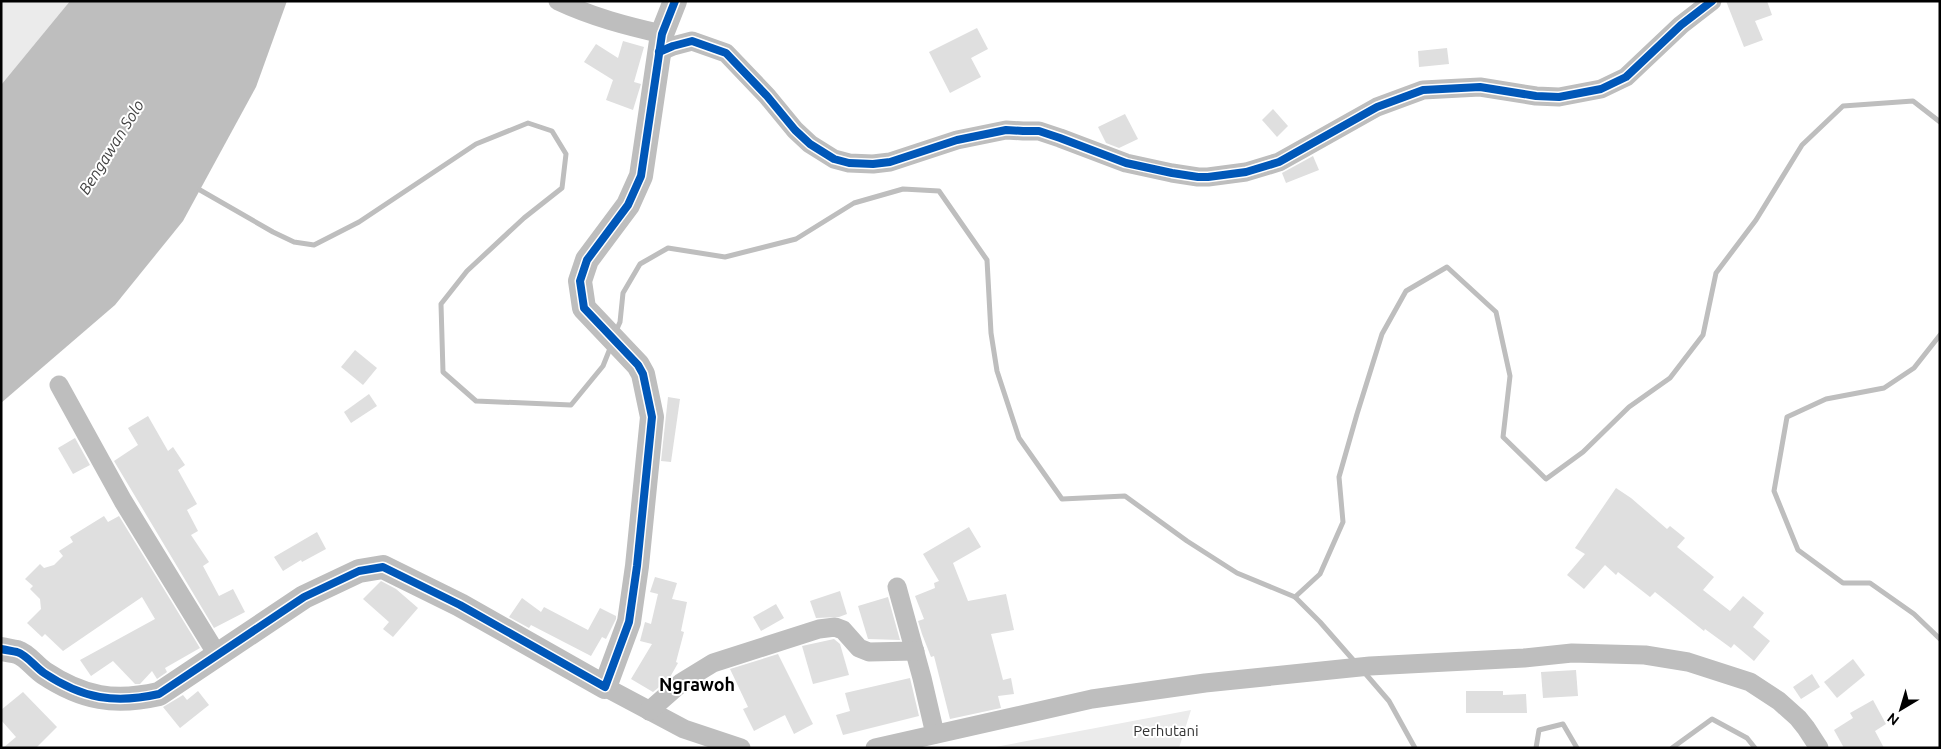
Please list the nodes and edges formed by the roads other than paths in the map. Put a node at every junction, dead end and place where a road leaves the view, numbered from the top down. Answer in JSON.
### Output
{"nodes":[{"id":1,"x":558,"y":1,"type":"edge"},
{"id":2,"x":676,"y":1,"type":"edge"},
{"id":3,"x":1712,"y":1,"type":"edge"},
{"id":4,"x":661,"y":43,"type":"junction"},
{"id":5,"x":59,"y":385,"type":"dead end"},
{"id":6,"x":897,"y":587,"type":"dead end"},
{"id":7,"x":1,"y":650,"type":"edge"},
{"id":8,"x":915,"y":651,"type":"junction"},
{"id":9,"x":218,"y":656,"type":"junction"},
{"id":10,"x":605,"y":687,"type":"junction"},
{"id":11,"x":649,"y":710,"type":"junction"},
{"id":12,"x":935,"y":734,"type":"junction"},
{"id":13,"x":741,"y":748,"type":"edge"},
{"id":14,"x":875,"y":748,"type":"edge"},
{"id":15,"x":1819,"y":748,"type":"edge"}],
"edges":[{"from":1,"to":4,"type":"street"},
{"from":2,"to":4,"type":"street"},
{"from":3,"to":4,"type":"street"},
{"from":4,"to":10,"type":"street"},
{"from":5,"to":9,"type":"street"},
{"from":6,"to":8,"type":"street"},
{"from":7,"to":9,"type":"street"},
{"from":8,"to":11,"type":"street"},
{"from":8,"to":12,"type":"street"},
{"from":9,"to":10,"type":"street"},
{"from":10,"to":11,"type":"street"},
{"from":11,"to":13,"type":"street"},
{"from":12,"to":14,"type":"street"},
{"from":12,"to":15,"type":"street"}]}
